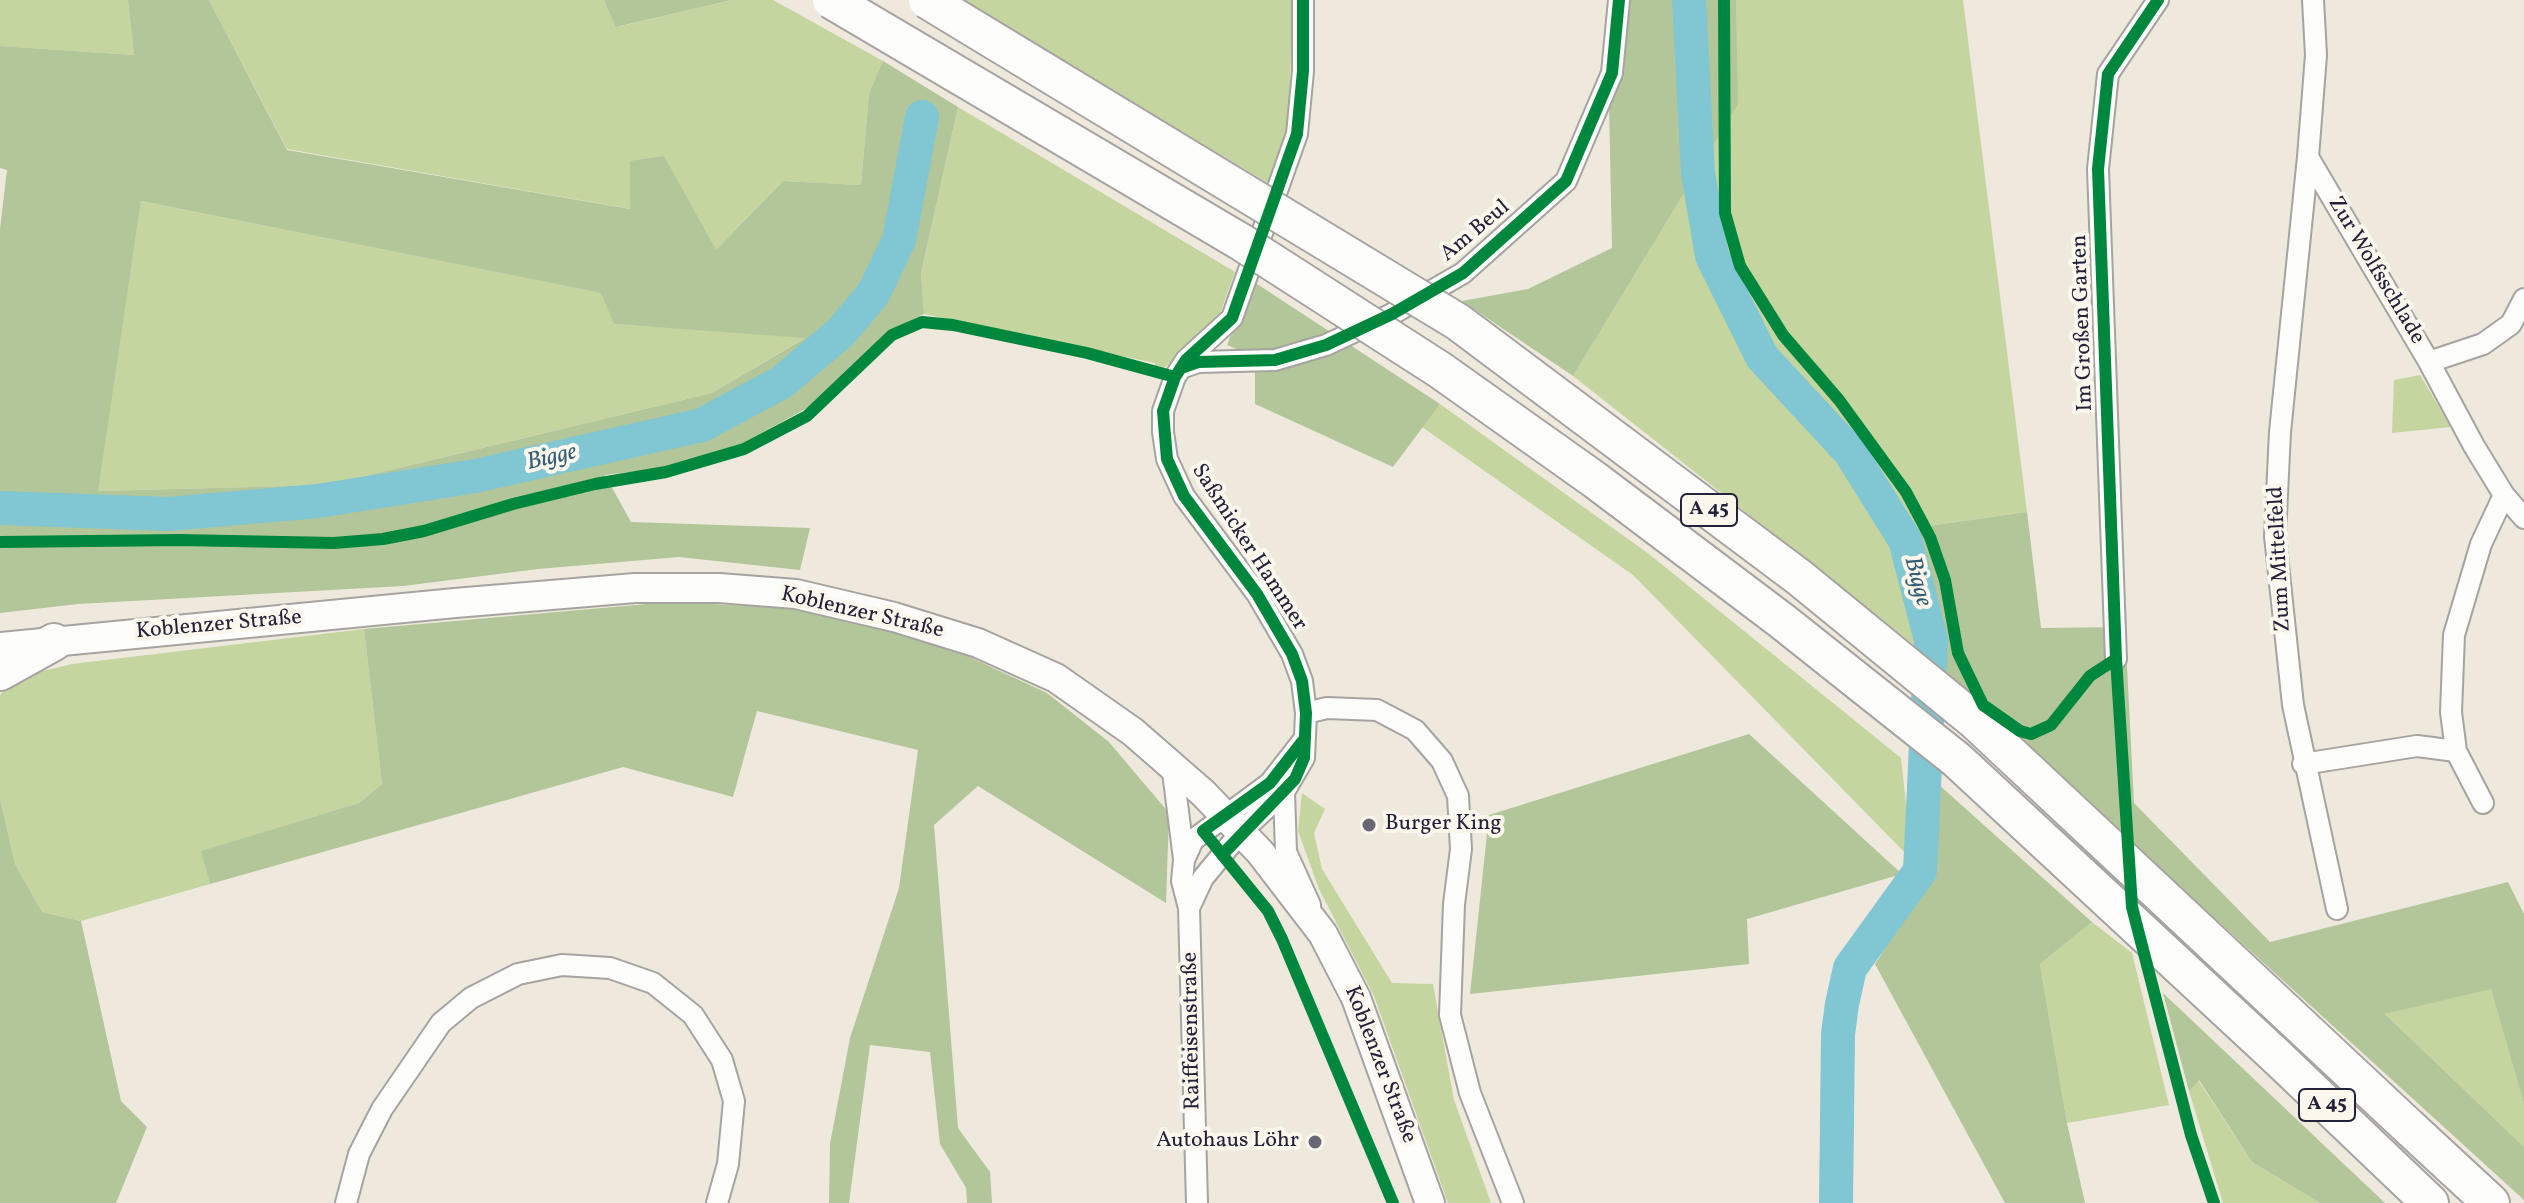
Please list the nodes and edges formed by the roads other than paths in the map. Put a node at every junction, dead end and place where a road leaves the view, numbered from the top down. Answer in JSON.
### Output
{"nodes":[{"id":1,"x":831,"y":0,"type":"edge"},
{"id":2,"x":927,"y":0,"type":"edge"},
{"id":3,"x":1303,"y":0,"type":"edge"},
{"id":4,"x":1619,"y":0,"type":"edge"},
{"id":5,"x":2158,"y":0,"type":"edge"},
{"id":6,"x":2313,"y":0,"type":"edge"},
{"id":7,"x":2308,"y":157,"type":"junction"},
{"id":8,"x":2524,"y":299,"type":"edge"},
{"id":9,"x":2429,"y":362,"type":"junction"},
{"id":10,"x":1178,"y":372,"type":"junction"},
{"id":11,"x":2504,"y":495,"type":"junction"},
{"id":12,"x":2524,"y":518,"type":"edge"},
{"id":13,"x":54,"y":642,"type":"junction"},
{"id":14,"x":0,"y":647,"type":"edge"},
{"id":15,"x":2116,"y":659,"type":"dead end"},
{"id":16,"x":0,"y":672,"type":"edge"},
{"id":17,"x":1306,"y":713,"type":"junction"},
{"id":18,"x":1302,"y":742,"type":"junction"},
{"id":19,"x":2456,"y":751,"type":"junction"},
{"id":20,"x":1172,"y":764,"type":"junction"},
{"id":21,"x":2303,"y":764,"type":"junction"},
{"id":22,"x":1284,"y":792,"type":"junction"},
{"id":23,"x":2483,"y":803,"type":"dead end"},
{"id":24,"x":1233,"y":824,"type":"junction"},
{"id":25,"x":1184,"y":860,"type":"junction"},
{"id":26,"x":1189,"y":908,"type":"junction"},
{"id":27,"x":2337,"y":909,"type":"dead end"},
{"id":28,"x":1323,"y":934,"type":"junction"},
{"id":29,"x":346,"y":1203,"type":"edge"},
{"id":30,"x":717,"y":1203,"type":"edge"},
{"id":31,"x":1197,"y":1203,"type":"edge"},
{"id":32,"x":1430,"y":1203,"type":"edge"},
{"id":33,"x":1513,"y":1203,"type":"edge"},
{"id":34,"x":2430,"y":1203,"type":"edge"},
{"id":35,"x":2491,"y":1203,"type":"edge"}],
"edges":[{"from":1,"to":34,"type":"highway","number":"A 45","bridge":true},
{"from":2,"to":35,"type":"highway","number":"A 45","bridge":true},
{"from":3,"to":10,"type":"street"},
{"from":4,"to":10,"type":"street","name":"Am Beul"},
{"from":5,"to":15,"type":"street","name":"Im Großen Garten"},
{"from":6,"to":7,"type":"street"},
{"from":7,"to":9,"type":"street","name":"Zur Wolfsschlade"},
{"from":7,"to":21,"type":"street","name":"Zum Mittelfeld"},
{"from":8,"to":9,"type":"street"},
{"from":9,"to":11,"type":"street","name":"Zur Wolfsschlade"},
{"from":10,"to":17,"type":"street","name":"Saßmicker Hammer"},
{"from":11,"to":12,"type":"street","name":"Zur Wolfsschlade"},
{"from":11,"to":19,"type":"street"},
{"from":13,"to":14,"type":"main road","name":"Koblenzer Straße"},
{"from":13,"to":16,"type":"highway"},
{"from":13,"to":20,"type":"main road","name":"Koblenzer Straße"},
{"from":17,"to":18,"type":"street","name":"Saßmicker Hammer"},
{"from":17,"to":33,"type":"street"},
{"from":18,"to":22,"type":"street","name":"Saßmicker Hammer"},
{"from":18,"to":24,"type":"street"},
{"from":19,"to":21,"type":"street"},
{"from":19,"to":23,"type":"street"},
{"from":20,"to":24,"type":"main road","name":"Koblenzer Straße"},
{"from":20,"to":25,"type":"street","name":"Raiffeisenstraße"},
{"from":21,"to":27,"type":"street","name":"Zum Mittelfeld"},
{"from":22,"to":24,"type":"street","name":"Saßmicker Hammer"},
{"from":22,"to":28,"type":"street"},
{"from":24,"to":25,"type":"street"},
{"from":24,"to":26,"type":"street","name":"Raiffeisenstraße"},
{"from":24,"to":28,"type":"main road","name":"Koblenzer Straße"},
{"from":25,"to":26,"type":"street","name":"Raiffeisenstraße"},
{"from":26,"to":31,"type":"street","name":"Raiffeisenstraße"},
{"from":28,"to":32,"type":"main road","name":"Koblenzer Straße"},
{"from":29,"to":30,"type":"street"}]}
